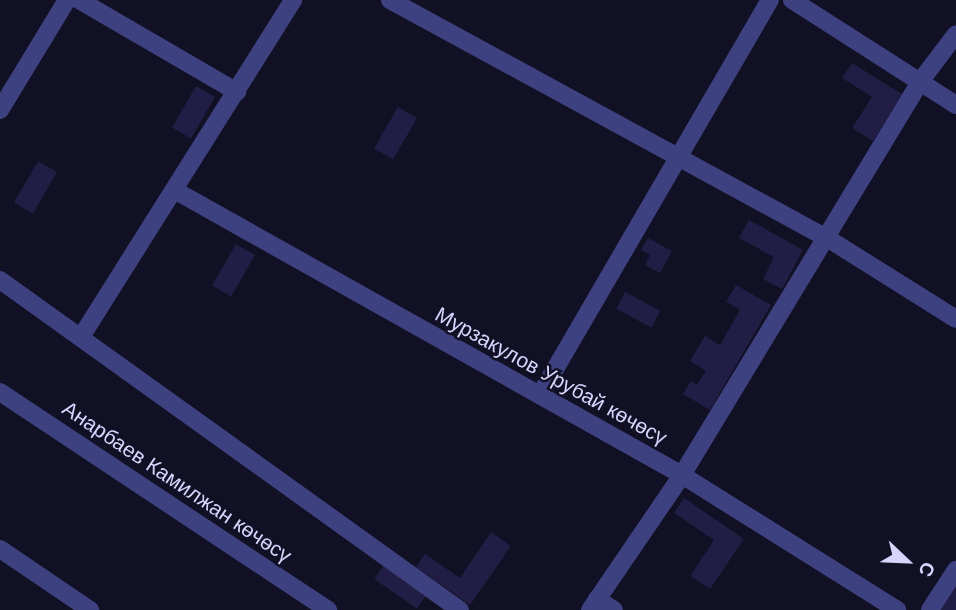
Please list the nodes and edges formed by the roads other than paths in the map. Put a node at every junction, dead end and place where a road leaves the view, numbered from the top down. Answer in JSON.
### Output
{"nodes":[{"id":1,"x":67,"y":0,"type":"edge"},
{"id":2,"x":79,"y":0,"type":"edge"},
{"id":3,"x":293,"y":0,"type":"edge"},
{"id":4,"x":390,"y":0,"type":"edge"},
{"id":5,"x":770,"y":0,"type":"edge"},
{"id":6,"x":792,"y":0,"type":"edge"},
{"id":7,"x":956,"y":34,"type":"edge"},
{"id":8,"x":919,"y":83,"type":"junction"},
{"id":9,"x":237,"y":92,"type":"junction"},
{"id":10,"x":956,"y":105,"type":"edge"},
{"id":11,"x":0,"y":110,"type":"edge"},
{"id":12,"x":679,"y":157,"type":"junction"},
{"id":13,"x":176,"y":191,"type":"junction"},
{"id":14,"x":827,"y":238,"type":"junction"},
{"id":15,"x":0,"y":280,"type":"edge"},
{"id":16,"x":956,"y":318,"type":"edge"},
{"id":17,"x":81,"y":337,"type":"junction"},
{"id":18,"x":0,"y":392,"type":"edge"},
{"id":19,"x":540,"y":395,"type":"junction"},
{"id":20,"x":682,"y":475,"type":"junction"},
{"id":21,"x":0,"y":549,"type":"edge"},
{"id":22,"x":956,"y":570,"type":"edge"},
{"id":23,"x":594,"y":605,"type":"edge"},
{"id":24,"x":90,"y":610,"type":"edge"},
{"id":25,"x":328,"y":610,"type":"edge"},
{"id":26,"x":460,"y":610,"type":"edge"},
{"id":27,"x":614,"y":610,"type":"edge"},
{"id":28,"x":897,"y":610,"type":"edge"},
{"id":29,"x":930,"y":610,"type":"edge"}],
"edges":[{"from":1,"to":11,"type":"street"},
{"from":2,"to":9,"type":"street"},
{"from":3,"to":9,"type":"street"},
{"from":4,"to":12,"type":"street"},
{"from":5,"to":12,"type":"street"},
{"from":6,"to":8,"type":"street"},
{"from":7,"to":8,"type":"street"},
{"from":8,"to":10,"type":"street"},
{"from":8,"to":14,"type":"street"},
{"from":9,"to":13,"type":"street"},
{"from":12,"to":14,"type":"street"},
{"from":12,"to":19,"type":"street"},
{"from":13,"to":17,"type":"street"},
{"from":13,"to":19,"type":"street","name":"Мурзакулов Урубай көчөсү"},
{"from":14,"to":16,"type":"street"},
{"from":14,"to":20,"type":"street"},
{"from":15,"to":17,"type":"street"},
{"from":17,"to":26,"type":"street"},
{"from":18,"to":25,"type":"street","name":"Анарбаев Камилжан көчөсү"},
{"from":19,"to":20,"type":"street","name":"Мурзакулов Урубай көчөсү"},
{"from":20,"to":23,"type":"street"},
{"from":20,"to":28,"type":"street","name":"Мурзакулов Урубай көчөсү"},
{"from":21,"to":24,"type":"street"},
{"from":22,"to":29,"type":"street"},
{"from":23,"to":27,"type":"street"}]}
